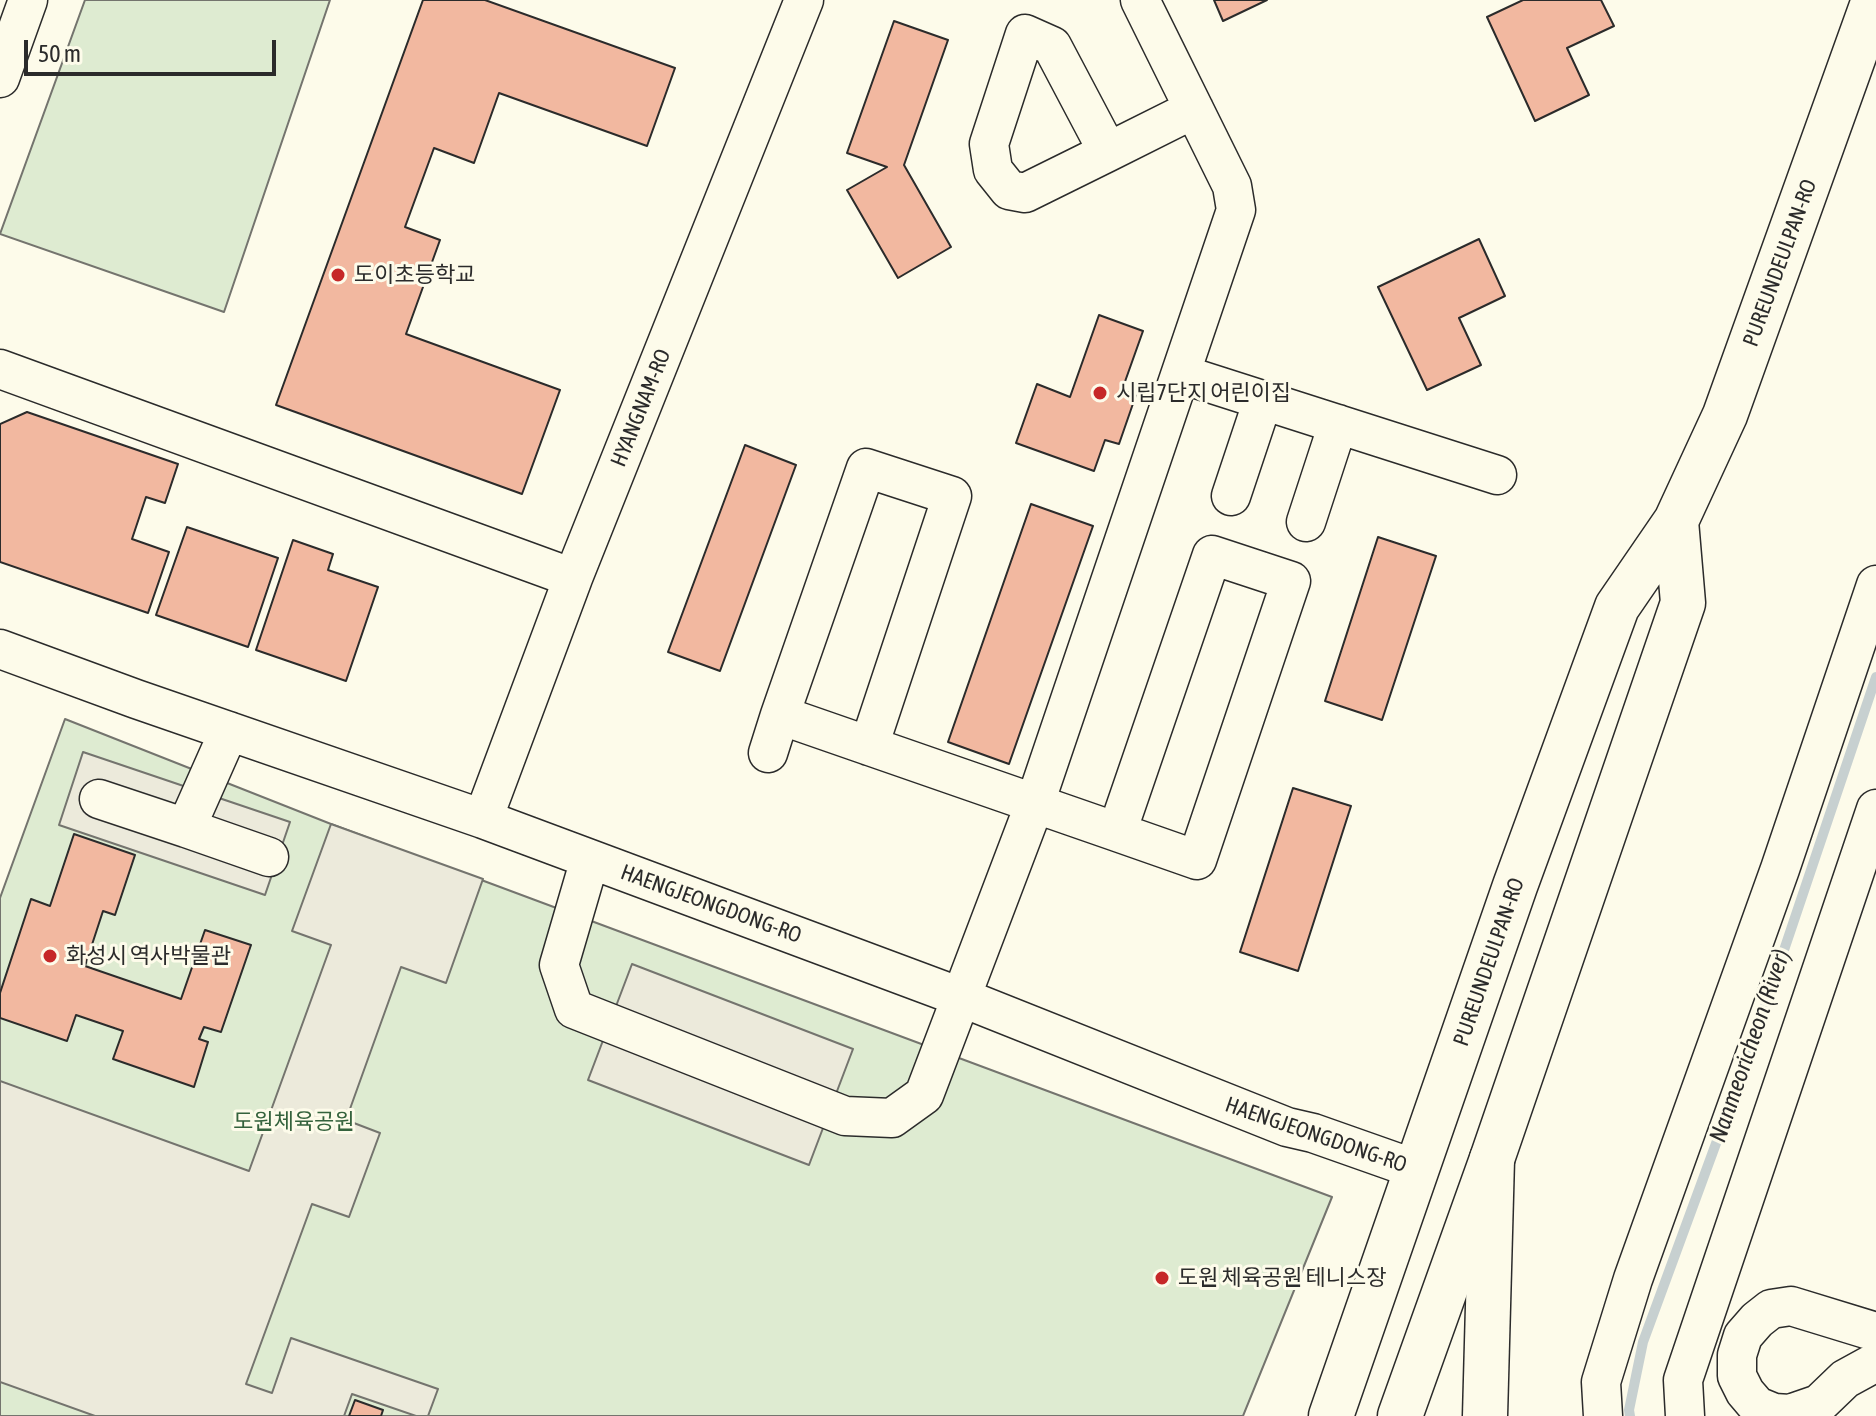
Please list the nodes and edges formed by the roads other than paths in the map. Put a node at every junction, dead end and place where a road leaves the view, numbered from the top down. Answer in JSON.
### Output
{"nodes":[{"id":1,"x":28,"y":0,"type":"edge"},
{"id":2,"x":804,"y":0,"type":"edge"},
{"id":3,"x":1140,"y":0,"type":"edge"},
{"id":4,"x":1874,"y":0,"type":"edge"},
{"id":5,"x":0,"y":78,"type":"edge"},
{"id":6,"x":1194,"y":109,"type":"junction"},
{"id":7,"x":1108,"y":152,"type":"dead end"},
{"id":8,"x":0,"y":369,"type":"edge"},
{"id":9,"x":1181,"y":374,"type":"junction"},
{"id":10,"x":1263,"y":400,"type":"junction"},
{"id":11,"x":1338,"y":424,"type":"junction"},
{"id":12,"x":1497,"y":475,"type":"dead end"},
{"id":13,"x":1231,"y":496,"type":"dead end"},
{"id":14,"x":1676,"y":521,"type":"junction"},
{"id":15,"x":1306,"y":522,"type":"dead end"},
{"id":16,"x":573,"y":578,"type":"junction"},
{"id":17,"x":1876,"y":585,"type":"edge"},
{"id":18,"x":0,"y":649,"type":"edge"},
{"id":19,"x":780,"y":715,"type":"junction"},
{"id":20,"x":229,"y":731,"type":"junction"},
{"id":21,"x":869,"y":746,"type":"junction"},
{"id":22,"x":768,"y":753,"type":"dead end"},
{"id":23,"x":99,"y":799,"type":"dead end"},
{"id":24,"x":1035,"y":803,"type":"junction"},
{"id":25,"x":1876,"y":809,"type":"edge"},
{"id":26,"x":483,"y":819,"type":"junction"},
{"id":27,"x":186,"y":828,"type":"junction"},
{"id":28,"x":1117,"y":832,"type":"junction"},
{"id":29,"x":269,"y":857,"type":"dead end"},
{"id":30,"x":590,"y":859,"type":"junction"},
{"id":31,"x":963,"y":998,"type":"junction"},
{"id":32,"x":1492,"y":1159,"type":"junction"},
{"id":33,"x":1418,"y":1170,"type":"junction"},
{"id":34,"x":1876,"y":1332,"type":"edge"},
{"id":35,"x":1876,"y":1362,"type":"edge"},
{"id":36,"x":1331,"y":1416,"type":"edge"},
{"id":37,"x":1400,"y":1416,"type":"edge"},
{"id":38,"x":1485,"y":1416,"type":"edge"},
{"id":39,"x":1603,"y":1416,"type":"edge"},
{"id":40,"x":1685,"y":1416,"type":"edge"}],
"edges":[{"from":1,"to":5,"type":"street"},
{"from":2,"to":16,"type":"street","name":"HYANGNAM-RO"},
{"from":3,"to":6,"type":"street"},
{"from":4,"to":14,"type":"main road","name":"PUREUNDEULPAN-RO"},
{"from":6,"to":7,"type":"street"},
{"from":6,"to":9,"type":"street"},
{"from":8,"to":16,"type":"street"},
{"from":9,"to":10,"type":"street"},
{"from":9,"to":24,"type":"street"},
{"from":10,"to":11,"type":"street"},
{"from":10,"to":13,"type":"street"},
{"from":11,"to":12,"type":"street"},
{"from":11,"to":15,"type":"street"},
{"from":14,"to":32,"type":"main road","name":"PUREUNDEULPAN-RO"},
{"from":14,"to":33,"type":"main road","name":"PUREUNDEULPAN-RO"},
{"from":16,"to":26,"type":"street","name":"HYANGNAM-RO"},
{"from":17,"to":39,"type":"street"},
{"from":18,"to":20,"type":"street","name":"HAENGJEONGDONG-RO"},
{"from":19,"to":21,"type":"street"},
{"from":19,"to":21,"type":"street"},
{"from":19,"to":22,"type":"street"},
{"from":20,"to":26,"type":"street","name":"HAENGJEONGDONG-RO"},
{"from":20,"to":27,"type":"street"},
{"from":21,"to":24,"type":"street"},
{"from":23,"to":27,"type":"street"},
{"from":24,"to":28,"type":"street"},
{"from":24,"to":31,"type":"street"},
{"from":25,"to":40,"type":"street"},
{"from":26,"to":30,"type":"street","name":"HAENGJEONGDONG-RO"},
{"from":27,"to":29,"type":"street"},
{"from":28,"to":28,"type":"street"},
{"from":30,"to":31,"type":"street","name":"HAENGJEONGDONG-RO"},
{"from":30,"to":31,"type":"street"},
{"from":31,"to":33,"type":"street","name":"HAENGJEONGDONG-RO"},
{"from":32,"to":37,"type":"main road","name":"PUREUNDEULPAN-RO"},
{"from":32,"to":38,"type":"main road"},
{"from":33,"to":36,"type":"main road","name":"PUREUNDEULPAN-RO"},
{"from":34,"to":35,"type":"street"}]}
